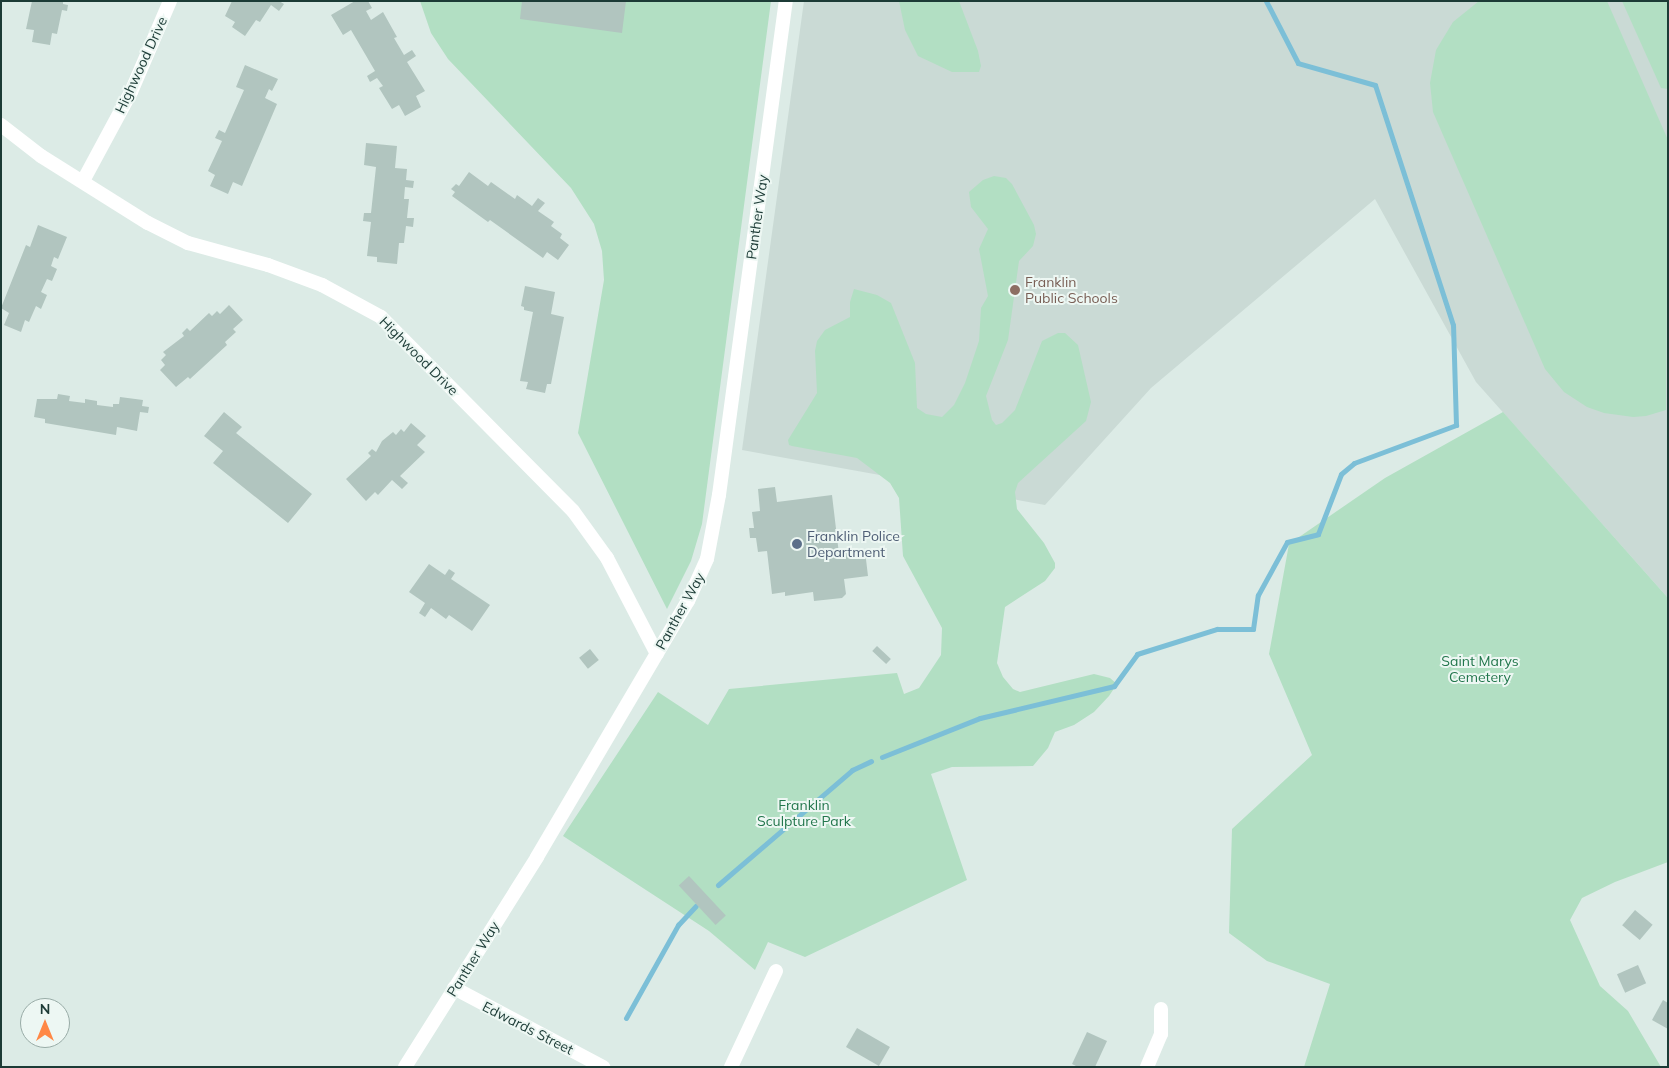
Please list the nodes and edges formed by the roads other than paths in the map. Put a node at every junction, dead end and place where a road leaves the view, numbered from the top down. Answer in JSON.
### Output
{"nodes":[{"id":1,"x":170,"y":1,"type":"edge"},
{"id":2,"x":786,"y":1,"type":"edge"},
{"id":3,"x":1,"y":125,"type":"edge"},
{"id":4,"x":83,"y":181,"type":"junction"},
{"id":5,"x":656,"y":654,"type":"junction"},
{"id":6,"x":776,"y":971,"type":"dead end"},
{"id":7,"x":454,"y":988,"type":"junction"},
{"id":8,"x":1161,"y":1009,"type":"dead end"},
{"id":9,"x":405,"y":1067,"type":"edge"},
{"id":10,"x":603,"y":1067,"type":"edge"},
{"id":11,"x":730,"y":1067,"type":"edge"},
{"id":12,"x":1147,"y":1067,"type":"edge"}],
"edges":[{"from":1,"to":4,"type":"street","name":"Highwood Drive"},
{"from":2,"to":5,"type":"street","name":"Panther Way"},
{"from":3,"to":4,"type":"street","name":"Highwood Drive"},
{"from":4,"to":5,"type":"street","name":"Highwood Drive"},
{"from":5,"to":7,"type":"street","name":"Panther Way"},
{"from":6,"to":11,"type":"street"},
{"from":7,"to":9,"type":"street","name":"Panther Way"},
{"from":7,"to":10,"type":"street","name":"Edwards Street"},
{"from":8,"to":12,"type":"street"}]}
